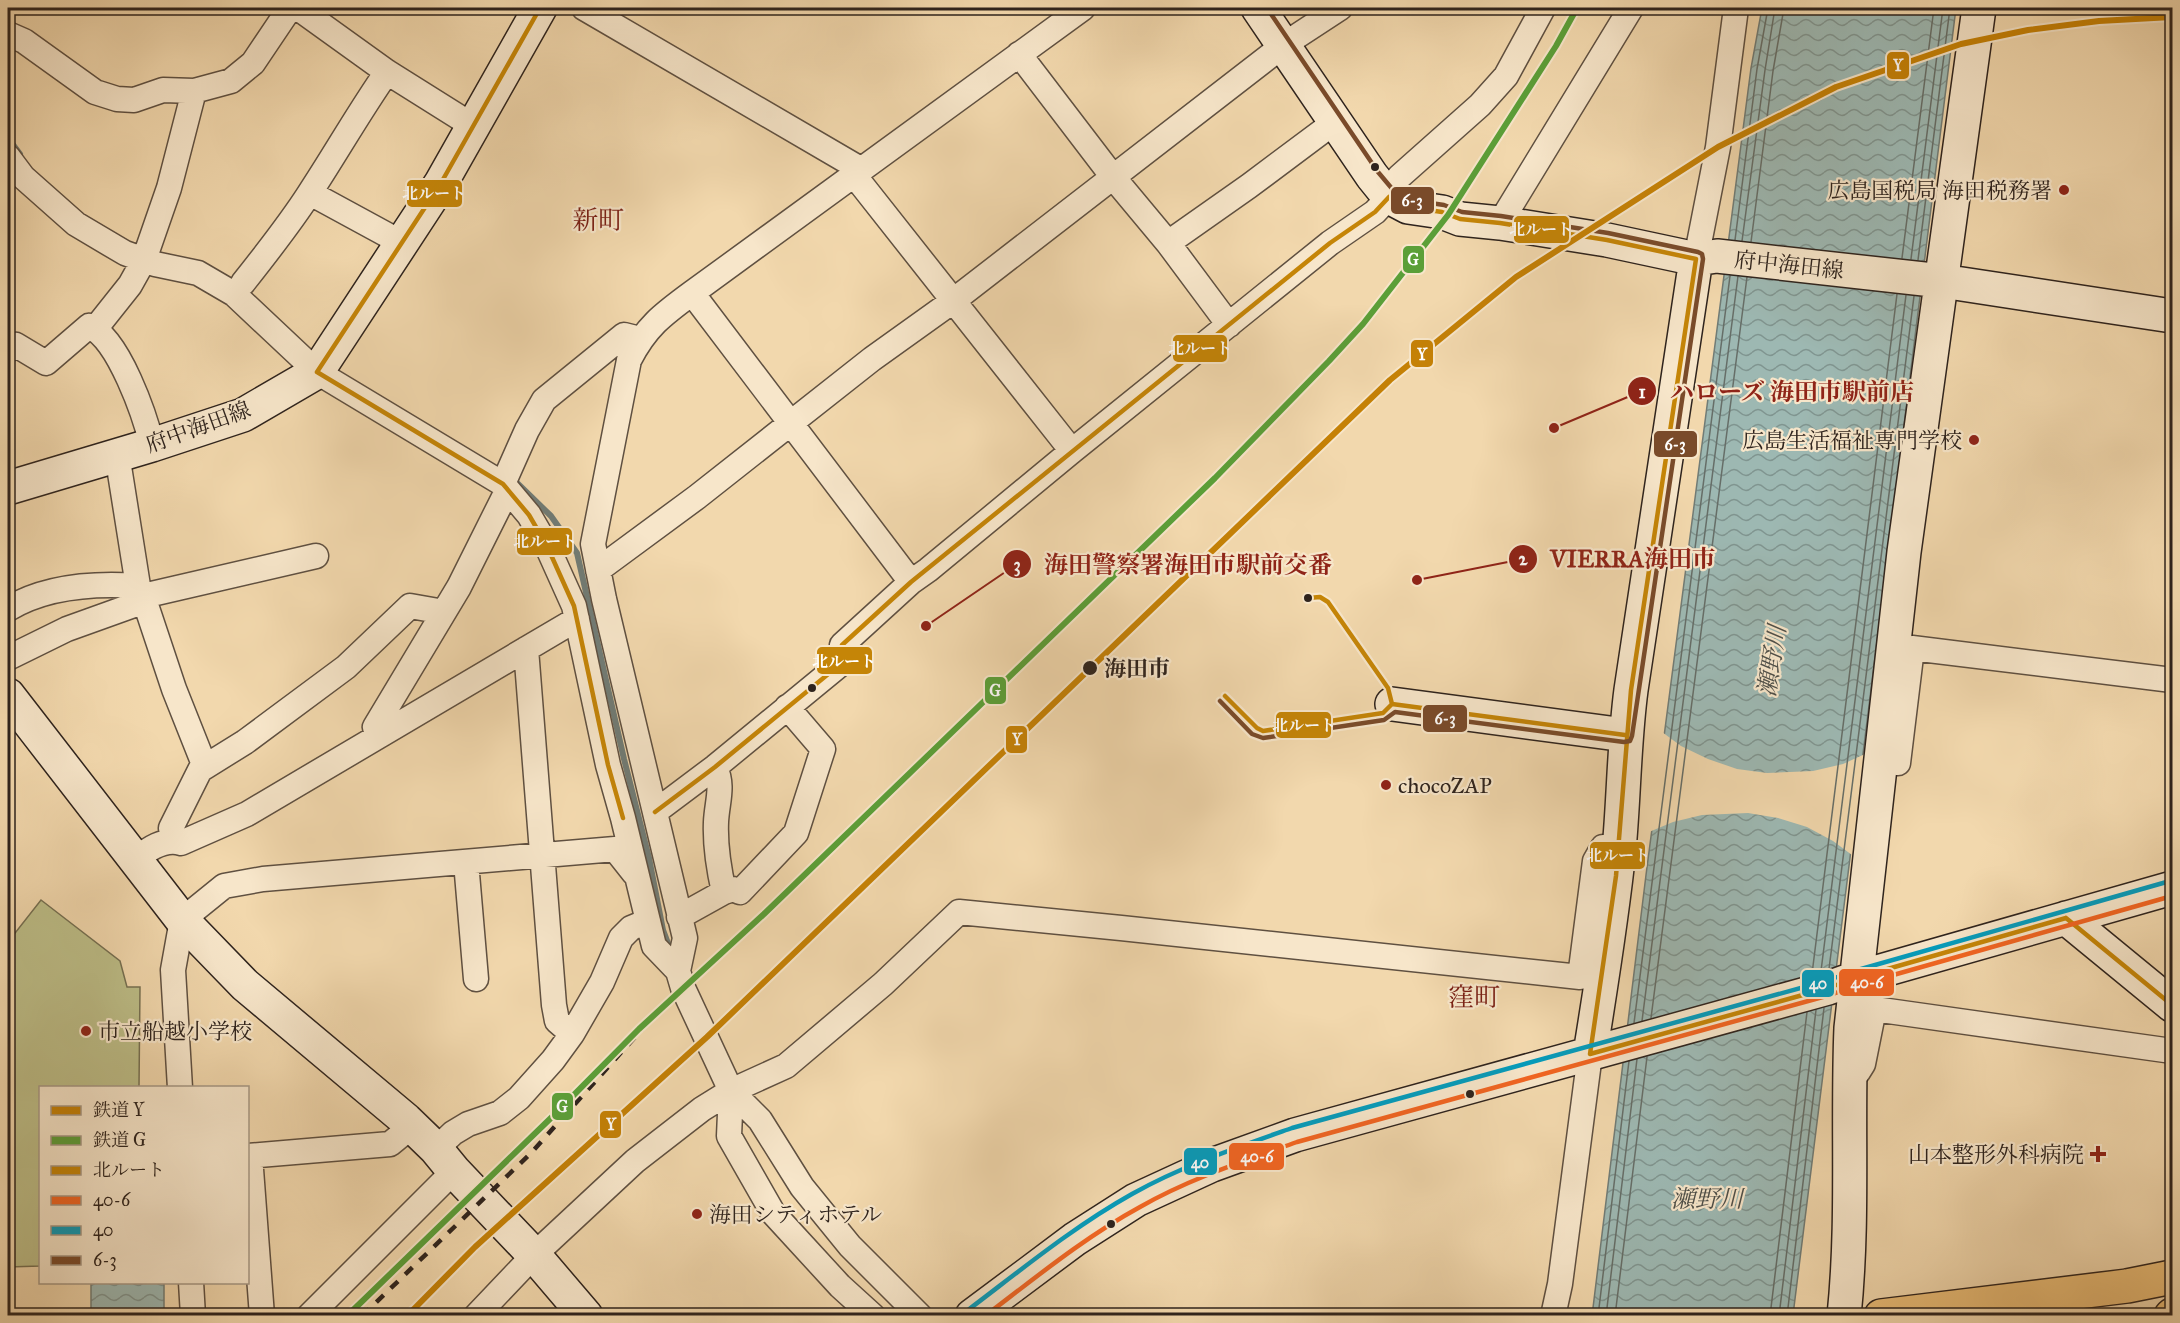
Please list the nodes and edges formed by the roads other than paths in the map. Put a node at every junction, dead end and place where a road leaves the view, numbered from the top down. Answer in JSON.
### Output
{"nodes":[{"id":1,"x":290,"y":8,"type":"edge"},
{"id":2,"x":298,"y":8,"type":"edge"},
{"id":3,"x":540,"y":8,"type":"edge"},
{"id":4,"x":584,"y":8,"type":"edge"},
{"id":5,"x":1083,"y":8,"type":"edge"},
{"id":6,"x":1258,"y":8,"type":"edge"},
{"id":7,"x":1341,"y":8,"type":"edge"},
{"id":8,"x":1543,"y":8,"type":"edge"},
{"id":9,"x":1631,"y":8,"type":"edge"},
{"id":10,"x":1736,"y":8,"type":"edge"},
{"id":11,"x":1979,"y":8,"type":"edge"},
{"id":12,"x":8,"y":34,"type":"edge"},
{"id":13,"x":1285,"y":44,"type":"junction"},
{"id":14,"x":1019,"y":54,"type":"junction"},
{"id":15,"x":387,"y":72,"type":"junction"},
{"id":16,"x":195,"y":91,"type":"junction"},
{"id":17,"x":1336,"y":121,"type":"junction"},
{"id":18,"x":473,"y":126,"type":"junction"},
{"id":19,"x":8,"y":157,"type":"edge"},
{"id":20,"x":858,"y":173,"type":"junction"},
{"id":21,"x":1113,"y":177,"type":"junction"},
{"id":22,"x":310,"y":193,"type":"junction"},
{"id":23,"x":1389,"y":197,"type":"junction"},
{"id":24,"x":1500,"y":223,"type":"junction"},
{"id":25,"x":402,"y":243,"type":"junction"},
{"id":26,"x":1168,"y":243,"type":"junction"},
{"id":27,"x":146,"y":254,"type":"junction"},
{"id":28,"x":1706,"y":257,"type":"junction"},
{"id":29,"x":1934,"y":280,"type":"junction"},
{"id":30,"x":243,"y":283,"type":"junction"},
{"id":31,"x":692,"y":293,"type":"junction"},
{"id":32,"x":953,"y":301,"type":"junction"},
{"id":33,"x":2172,"y":316,"type":"edge"},
{"id":34,"x":1229,"y":325,"type":"junction"},
{"id":35,"x":95,"y":328,"type":"junction"},
{"id":36,"x":640,"y":339,"type":"junction"},
{"id":37,"x":8,"y":350,"type":"edge"},
{"id":38,"x":306,"y":362,"type":"junction"},
{"id":39,"x":790,"y":424,"type":"junction"},
{"id":40,"x":152,"y":445,"type":"junction"},
{"id":41,"x":1072,"y":451,"type":"junction"},
{"id":42,"x":117,"y":454,"type":"junction"},
{"id":43,"x":506,"y":481,"type":"junction"},
{"id":44,"x":8,"y":488,"type":"edge"},
{"id":45,"x":316,"y":556,"type":"dead end"},
{"id":46,"x":598,"y":570,"type":"junction"},
{"id":47,"x":911,"y":582,"type":"junction"},
{"id":48,"x":142,"y":594,"type":"junction"},
{"id":49,"x":587,"y":606,"type":"junction"},
{"id":50,"x":8,"y":609,"type":"edge"},
{"id":51,"x":444,"y":612,"type":"junction"},
{"id":52,"x":526,"y":649,"type":"junction"},
{"id":53,"x":8,"y":658,"type":"edge"},
{"id":54,"x":2172,"y":680,"type":"edge"},
{"id":55,"x":8,"y":695,"type":"edge"},
{"id":56,"x":1392,"y":704,"type":"dead end"},
{"id":57,"x":1896,"y":705,"type":"junction"},
{"id":58,"x":787,"y":707,"type":"junction"},
{"id":59,"x":381,"y":735,"type":"junction"},
{"id":60,"x":1625,"y":735,"type":"junction"},
{"id":61,"x":1898,"y":763,"type":"dead end"},
{"id":62,"x":205,"y":767,"type":"junction"},
{"id":63,"x":715,"y":767,"type":"junction"},
{"id":64,"x":635,"y":818,"type":"junction"},
{"id":65,"x":173,"y":840,"type":"junction"},
{"id":66,"x":1619,"y":848,"type":"junction"},
{"id":67,"x":543,"y":855,"type":"junction"},
{"id":68,"x":135,"y":860,"type":"junction"},
{"id":69,"x":466,"y":862,"type":"junction"},
{"id":70,"x":2172,"y":888,"type":"edge"},
{"id":71,"x":724,"y":892,"type":"junction"},
{"id":72,"x":679,"y":917,"type":"junction"},
{"id":73,"x":2066,"y":918,"type":"junction"},
{"id":74,"x":182,"y":920,"type":"junction"},
{"id":75,"x":648,"y":921,"type":"junction"},
{"id":76,"x":678,"y":971,"type":"junction"},
{"id":77,"x":476,"y":979,"type":"dead end"},
{"id":78,"x":1842,"y":983,"type":"junction"},
{"id":79,"x":2172,"y":1005,"type":"edge"},
{"id":80,"x":572,"y":1034,"type":"junction"},
{"id":81,"x":1602,"y":1051,"type":"junction"},
{"id":82,"x":2172,"y":1051,"type":"edge"},
{"id":83,"x":180,"y":1086,"type":"edge"},
{"id":84,"x":1848,"y":1090,"type":"junction"},
{"id":85,"x":731,"y":1091,"type":"junction"},
{"id":86,"x":412,"y":1126,"type":"junction"},
{"id":87,"x":249,"y":1156,"type":"edge"},
{"id":88,"x":445,"y":1160,"type":"junction"},
{"id":89,"x":1566,"y":1238,"type":"junction"},
{"id":90,"x":534,"y":1255,"type":"junction"},
{"id":91,"x":2172,"y":1277,"type":"edge"},
{"id":92,"x":191,"y":1284,"type":"edge"},
{"id":93,"x":193,"y":1316,"type":"edge"},
{"id":94,"x":262,"y":1316,"type":"edge"},
{"id":95,"x":309,"y":1316,"type":"edge"},
{"id":96,"x":476,"y":1316,"type":"edge"},
{"id":97,"x":586,"y":1316,"type":"edge"},
{"id":98,"x":873,"y":1316,"type":"edge"},
{"id":99,"x":920,"y":1316,"type":"edge"},
{"id":100,"x":972,"y":1316,"type":"edge"},
{"id":101,"x":1539,"y":1316,"type":"edge"},
{"id":102,"x":1553,"y":1316,"type":"edge"},
{"id":103,"x":1844,"y":1316,"type":"edge"},
{"id":104,"x":1881,"y":1316,"type":"edge"}],
"edges":[{"from":1,"to":16,"type":"street"},
{"from":2,"to":15,"type":"street"},
{"from":3,"to":18,"type":"main road","name":"府中海田線"},
{"from":4,"to":20,"type":"street"},
{"from":5,"to":14,"type":"street"},
{"from":6,"to":13,"type":"main road","name":"府中海田線"},
{"from":7,"to":13,"type":"street"},
{"from":8,"to":23,"type":"street"},
{"from":9,"to":24,"type":"street"},
{"from":10,"to":28,"type":"street"},
{"from":11,"to":29,"type":"main road"},
{"from":12,"to":16,"type":"street"},
{"from":13,"to":17,"type":"main road","name":"府中海田線"},
{"from":13,"to":21,"type":"street"},
{"from":14,"to":20,"type":"street"},
{"from":14,"to":21,"type":"street"},
{"from":15,"to":18,"type":"street"},
{"from":15,"to":22,"type":"street"},
{"from":16,"to":27,"type":"street"},
{"from":17,"to":23,"type":"main road","name":"府中海田線"},
{"from":17,"to":26,"type":"street"},
{"from":18,"to":25,"type":"main road","name":"府中海田線"},
{"from":19,"to":27,"type":"street"},
{"from":20,"to":31,"type":"street"},
{"from":20,"to":32,"type":"street"},
{"from":21,"to":26,"type":"street"},
{"from":21,"to":32,"type":"street"},
{"from":22,"to":25,"type":"street"},
{"from":22,"to":30,"type":"street"},
{"from":23,"to":24,"type":"main road","name":"府中海田線"},
{"from":23,"to":34,"type":"street"},
{"from":24,"to":28,"type":"main road","name":"府中海田線"},
{"from":25,"to":38,"type":"main road","name":"府中海田線"},
{"from":26,"to":34,"type":"street"},
{"from":27,"to":30,"type":"street"},
{"from":27,"to":35,"type":"street"},
{"from":27,"to":38,"type":"street"},
{"from":28,"to":29,"type":"main road","name":"府中海田線"},
{"from":28,"to":60,"type":"main road"},
{"from":29,"to":33,"type":"main road","name":"府中海田線"},
{"from":29,"to":57,"type":"main road"},
{"from":30,"to":38,"type":"street"},
{"from":31,"to":36,"type":"street"},
{"from":31,"to":39,"type":"street"},
{"from":32,"to":39,"type":"street"},
{"from":32,"to":41,"type":"street"},
{"from":34,"to":41,"type":"street"},
{"from":35,"to":37,"type":"street"},
{"from":35,"to":40,"type":"street"},
{"from":36,"to":43,"type":"street"},
{"from":36,"to":46,"type":"street"},
{"from":38,"to":40,"type":"main road","name":"府中海田線"},
{"from":38,"to":43,"type":"street"},
{"from":39,"to":46,"type":"street"},
{"from":39,"to":47,"type":"street"},
{"from":40,"to":42,"type":"main road","name":"府中海田線"},
{"from":41,"to":47,"type":"street"},
{"from":42,"to":44,"type":"main road","name":"府中海田線"},
{"from":42,"to":48,"type":"street"},
{"from":43,"to":49,"type":"street"},
{"from":43,"to":51,"type":"street"},
{"from":45,"to":48,"type":"street"},
{"from":46,"to":49,"type":"street"},
{"from":47,"to":58,"type":"street"},
{"from":48,"to":50,"type":"street"},
{"from":48,"to":53,"type":"street"},
{"from":48,"to":62,"type":"street"},
{"from":49,"to":52,"type":"street"},
{"from":49,"to":64,"type":"street"},
{"from":49,"to":64,"type":"street"},
{"from":51,"to":59,"type":"street"},
{"from":51,"to":62,"type":"street"},
{"from":52,"to":59,"type":"street"},
{"from":52,"to":67,"type":"street"},
{"from":54,"to":57,"type":"street"},
{"from":55,"to":68,"type":"main road"},
{"from":56,"to":60,"type":"main road"},
{"from":57,"to":61,"type":"street"},
{"from":57,"to":78,"type":"main road"},
{"from":58,"to":63,"type":"street"},
{"from":58,"to":71,"type":"street"},
{"from":59,"to":65,"type":"street"},
{"from":60,"to":66,"type":"main road"},
{"from":62,"to":65,"type":"street"},
{"from":63,"to":64,"type":"street"},
{"from":63,"to":71,"type":"street"},
{"from":64,"to":67,"type":"street"},
{"from":64,"to":72,"type":"street"},
{"from":64,"to":75,"type":"street"},
{"from":65,"to":68,"type":"street"},
{"from":66,"to":81,"type":"main road"},
{"from":66,"to":85,"type":"street"},
{"from":67,"to":69,"type":"street"},
{"from":67,"to":80,"type":"street"},
{"from":68,"to":74,"type":"main road"},
{"from":69,"to":74,"type":"street"},
{"from":69,"to":77,"type":"street"},
{"from":70,"to":73,"type":"main road"},
{"from":71,"to":72,"type":"street"},
{"from":72,"to":76,"type":"street"},
{"from":73,"to":78,"type":"main road"},
{"from":73,"to":79,"type":"main road"},
{"from":74,"to":83,"type":"street"},
{"from":74,"to":86,"type":"main road"},
{"from":75,"to":76,"type":"street"},
{"from":75,"to":80,"type":"street"},
{"from":76,"to":85,"type":"street"},
{"from":78,"to":81,"type":"main road"},
{"from":78,"to":84,"type":"main road"},
{"from":80,"to":88,"type":"street"},
{"from":81,"to":89,"type":"street"},
{"from":81,"to":100,"type":"main road"},
{"from":82,"to":84,"type":"street"},
{"from":84,"to":103,"type":"main road"},
{"from":85,"to":90,"type":"street"},
{"from":85,"to":98,"type":"street"},
{"from":85,"to":99,"type":"street"},
{"from":86,"to":87,"type":"street"},
{"from":86,"to":88,"type":"main road"},
{"from":87,"to":94,"type":"street"},
{"from":88,"to":90,"type":"main road"},
{"from":88,"to":95,"type":"street"},
{"from":89,"to":101,"type":"street"},
{"from":89,"to":102,"type":"street"},
{"from":90,"to":96,"type":"street"},
{"from":90,"to":97,"type":"main road"},
{"from":91,"to":104,"type":"highway"},
{"from":92,"to":93,"type":"street"}]}
